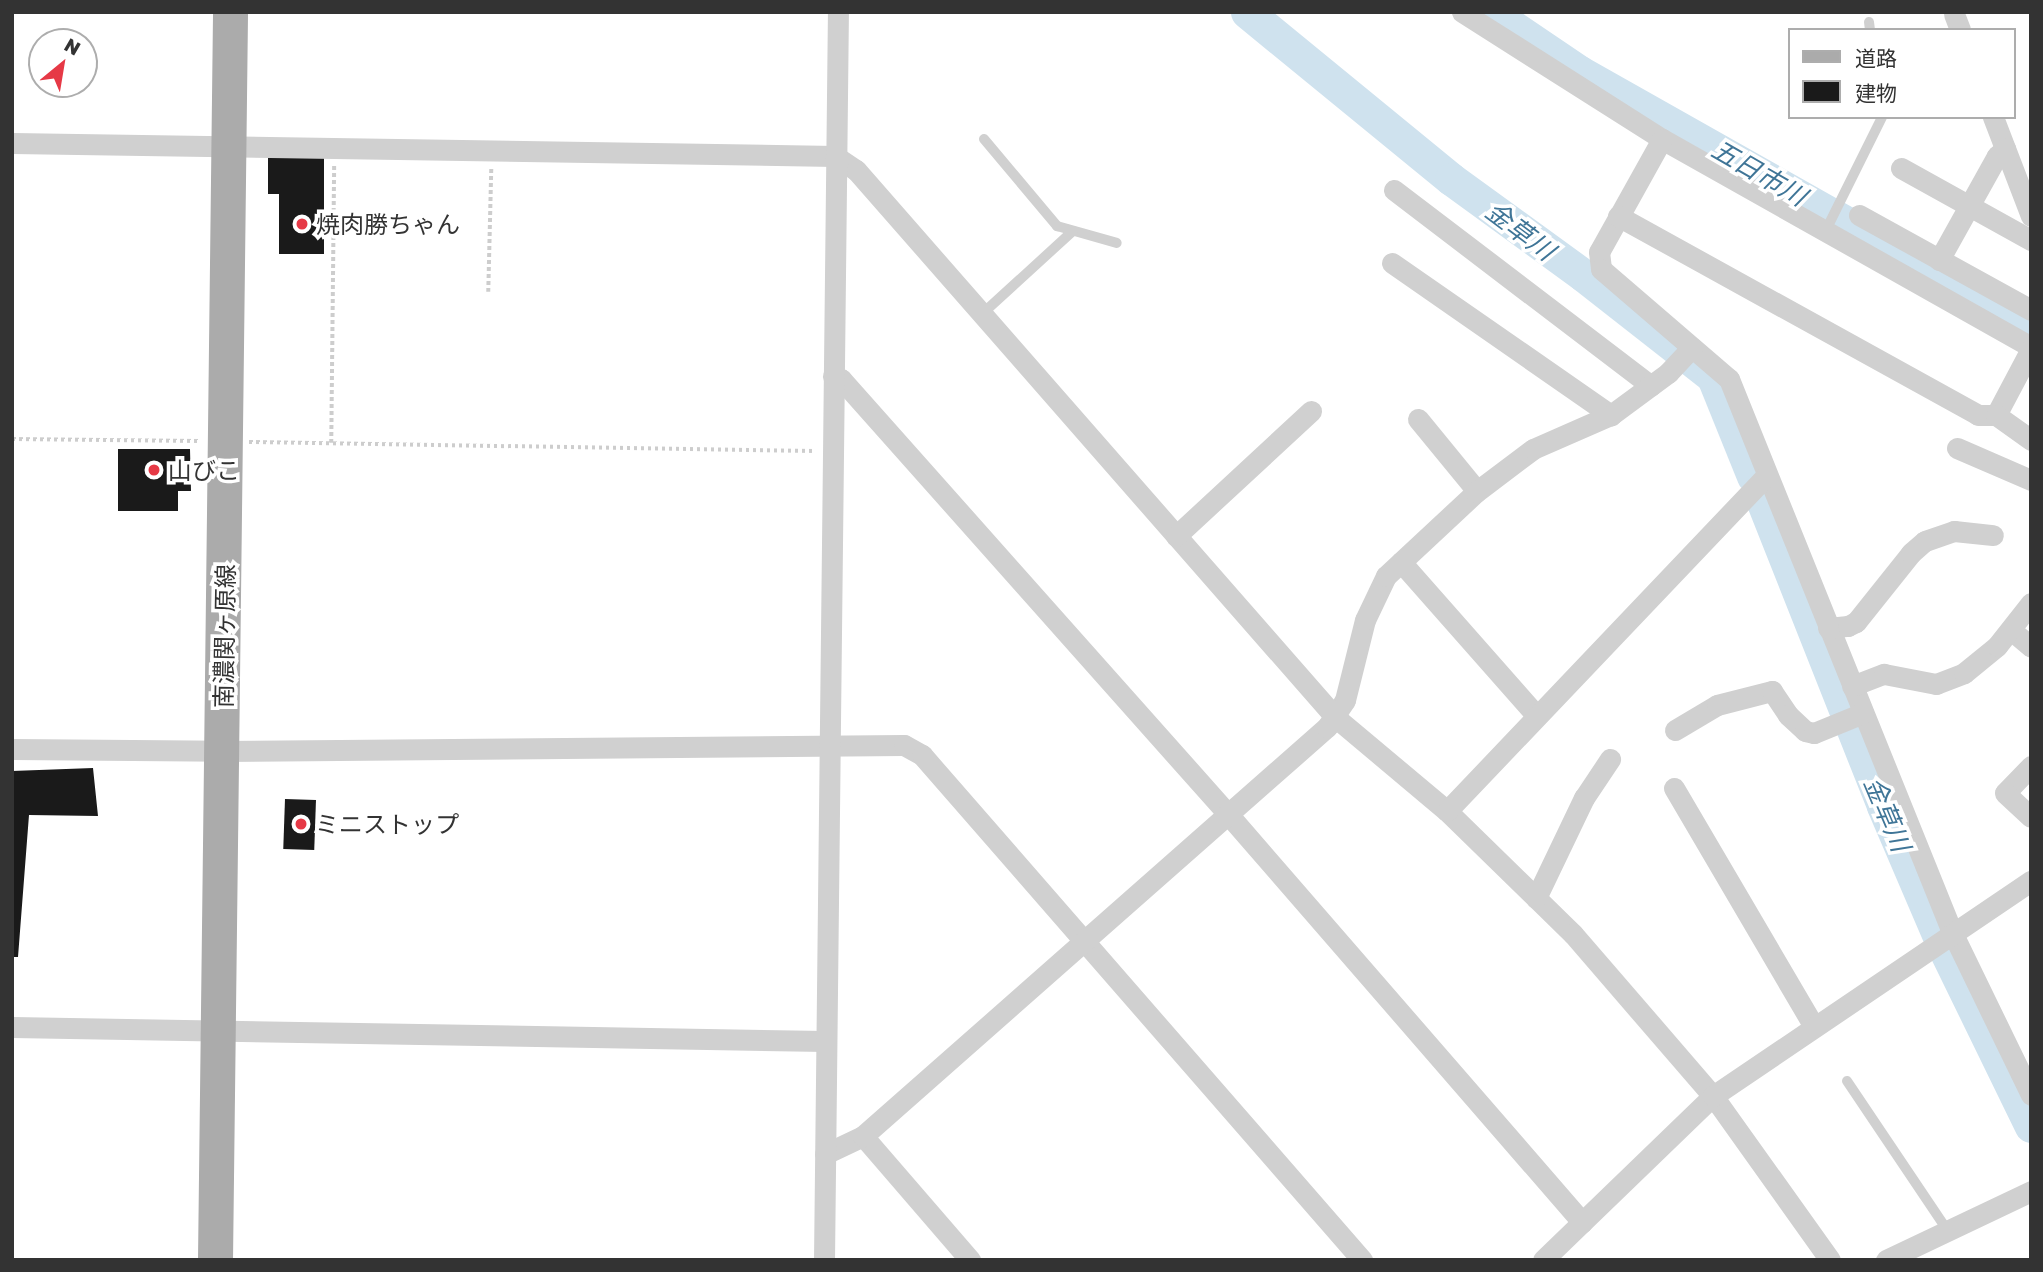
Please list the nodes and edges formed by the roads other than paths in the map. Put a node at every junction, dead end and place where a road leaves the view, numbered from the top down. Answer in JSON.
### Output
{"nodes":[{"id":1,"x":230,"y":12,"type":"edge"},
{"id":2,"x":838,"y":12,"type":"edge"},
{"id":3,"x":1462,"y":12,"type":"edge"},
{"id":4,"x":1881,"y":119,"type":"edge"},
{"id":5,"x":1994,"y":119,"type":"edge"},
{"id":6,"x":984,"y":139,"type":"dead end"},
{"id":7,"x":1662,"y":139,"type":"junction"},
{"id":8,"x":12,"y":143,"type":"edge"},
{"id":9,"x":228,"y":145,"type":"junction"},
{"id":10,"x":2005,"y":149,"type":"junction"},
{"id":11,"x":835,"y":156,"type":"junction"},
{"id":12,"x":1901,"y":168,"type":"dead end"},
{"id":13,"x":1394,"y":190,"type":"dead end"},
{"id":14,"x":1969,"y":206,"type":"junction"},
{"id":15,"x":1859,"y":215,"type":"dead end"},
{"id":16,"x":1618,"y":216,"type":"junction"},
{"id":17,"x":2031,"y":216,"type":"edge"},
{"id":18,"x":1073,"y":231,"type":"junction"},
{"id":19,"x":1825,"y":232,"type":"junction"},
{"id":20,"x":2031,"y":240,"type":"edge"},
{"id":21,"x":1116,"y":243,"type":"dead end"},
{"id":22,"x":1939,"y":260,"type":"junction"},
{"id":23,"x":1392,"y":263,"type":"dead end"},
{"id":24,"x":2031,"y":310,"type":"edge"},
{"id":25,"x":982,"y":314,"type":"junction"},
{"id":26,"x":2031,"y":348,"type":"edge"},
{"id":27,"x":1686,"y":354,"type":"junction"},
{"id":28,"x":834,"y":376,"type":"junction"},
{"id":29,"x":1651,"y":386,"type":"junction"},
{"id":30,"x":1311,"y":411,"type":"dead end"},
{"id":31,"x":1611,"y":415,"type":"junction"},
{"id":32,"x":1996,"y":415,"type":"junction"},
{"id":33,"x":1418,"y":419,"type":"dead end"},
{"id":34,"x":2031,"y":440,"type":"edge"},
{"id":35,"x":1957,"y":448,"type":"dead end"},
{"id":36,"x":1766,"y":476,"type":"junction"},
{"id":37,"x":2031,"y":480,"type":"edge"},
{"id":38,"x":1477,"y":491,"type":"junction"},
{"id":39,"x":1993,"y":535,"type":"dead end"},
{"id":40,"x":1176,"y":536,"type":"junction"},
{"id":41,"x":1401,"y":562,"type":"junction"},
{"id":42,"x":2031,"y":603,"type":"edge"},
{"id":43,"x":1828,"y":628,"type":"junction"},
{"id":44,"x":2011,"y":630,"type":"junction"},
{"id":45,"x":2031,"y":647,"type":"edge"},
{"id":46,"x":1852,"y":686,"type":"junction"},
{"id":47,"x":1537,"y":716,"type":"junction"},
{"id":48,"x":1335,"y":717,"type":"junction"},
{"id":49,"x":1854,"y":717,"type":"junction"},
{"id":50,"x":1675,"y":730,"type":"dead end"},
{"id":51,"x":827,"y":746,"type":"junction"},
{"id":52,"x":12,"y":749,"type":"edge"},
{"id":53,"x":222,"y":751,"type":"junction"},
{"id":54,"x":1610,"y":759,"type":"dead end"},
{"id":55,"x":2031,"y":766,"type":"edge"},
{"id":56,"x":1674,"y":788,"type":"dead end"},
{"id":57,"x":1447,"y":811,"type":"junction"},
{"id":58,"x":1227,"y":813,"type":"junction"},
{"id":59,"x":2031,"y":817,"type":"edge"},
{"id":60,"x":2031,"y":881,"type":"edge"},
{"id":61,"x":1536,"y":898,"type":"junction"},
{"id":62,"x":1952,"y":932,"type":"junction"},
{"id":63,"x":1083,"y":941,"type":"junction"},
{"id":64,"x":12,"y":1027,"type":"edge"},
{"id":65,"x":1814,"y":1027,"type":"junction"},
{"id":66,"x":217,"y":1031,"type":"junction"},
{"id":67,"x":825,"y":1041,"type":"junction"},
{"id":68,"x":1847,"y":1082,"type":"dead end"},
{"id":69,"x":2031,"y":1095,"type":"edge"},
{"id":70,"x":1713,"y":1096,"type":"junction"},
{"id":71,"x":863,"y":1136,"type":"junction"},
{"id":72,"x":825,"y":1154,"type":"junction"},
{"id":73,"x":2031,"y":1191,"type":"edge"},
{"id":74,"x":1582,"y":1222,"type":"junction"},
{"id":75,"x":1947,"y":1230,"type":"junction"},
{"id":76,"x":215,"y":1260,"type":"edge"},
{"id":77,"x":824,"y":1260,"type":"edge"},
{"id":78,"x":970,"y":1260,"type":"edge"},
{"id":79,"x":1362,"y":1260,"type":"edge"},
{"id":80,"x":1543,"y":1260,"type":"edge"},
{"id":81,"x":1830,"y":1260,"type":"edge"},
{"id":82,"x":1886,"y":1260,"type":"edge"}],
"edges":[{"from":1,"to":9,"type":"main road","name":"南濃関ヶ原線"},
{"from":2,"to":11,"type":"street"},
{"from":3,"to":7,"type":"street"},
{"from":4,"to":19,"type":"lane"},
{"from":5,"to":10,"type":"street"},
{"from":6,"to":18,"type":"lane"},
{"from":7,"to":16,"type":"street"},
{"from":7,"to":19,"type":"street"},
{"from":8,"to":9,"type":"street"},
{"from":9,"to":11,"type":"street"},
{"from":9,"to":53,"type":"main road","name":"南濃関ヶ原線"},
{"from":10,"to":14,"type":"street"},
{"from":10,"to":17,"type":"street"},
{"from":11,"to":25,"type":"street"},
{"from":11,"to":28,"type":"street"},
{"from":12,"to":14,"type":"street"},
{"from":13,"to":29,"type":"street"},
{"from":14,"to":20,"type":"street"},
{"from":14,"to":22,"type":"street"},
{"from":15,"to":22,"type":"street"},
{"from":16,"to":27,"type":"street"},
{"from":16,"to":32,"type":"street"},
{"from":18,"to":21,"type":"lane"},
{"from":18,"to":25,"type":"lane"},
{"from":19,"to":26,"type":"street"},
{"from":22,"to":24,"type":"street"},
{"from":23,"to":31,"type":"street"},
{"from":25,"to":40,"type":"street"},
{"from":26,"to":32,"type":"street"},
{"from":27,"to":29,"type":"street"},
{"from":27,"to":36,"type":"street"},
{"from":28,"to":51,"type":"street"},
{"from":28,"to":58,"type":"street"},
{"from":29,"to":31,"type":"street"},
{"from":30,"to":40,"type":"street"},
{"from":31,"to":38,"type":"street"},
{"from":32,"to":34,"type":"street"},
{"from":33,"to":38,"type":"street"},
{"from":35,"to":37,"type":"street"},
{"from":36,"to":43,"type":"street"},
{"from":36,"to":47,"type":"street"},
{"from":38,"to":41,"type":"street"},
{"from":39,"to":43,"type":"street"},
{"from":40,"to":48,"type":"street"},
{"from":41,"to":47,"type":"street"},
{"from":41,"to":48,"type":"street"},
{"from":42,"to":44,"type":"street"},
{"from":43,"to":46,"type":"street"},
{"from":44,"to":45,"type":"street"},
{"from":44,"to":46,"type":"street"},
{"from":46,"to":49,"type":"street"},
{"from":47,"to":57,"type":"street"},
{"from":48,"to":57,"type":"street"},
{"from":48,"to":58,"type":"street"},
{"from":49,"to":50,"type":"street"},
{"from":49,"to":62,"type":"street"},
{"from":51,"to":53,"type":"street"},
{"from":51,"to":63,"type":"street"},
{"from":51,"to":67,"type":"street"},
{"from":52,"to":53,"type":"street"},
{"from":53,"to":66,"type":"main road","name":"南濃関ヶ原線"},
{"from":54,"to":61,"type":"street"},
{"from":55,"to":59,"type":"street"},
{"from":56,"to":65,"type":"street"},
{"from":57,"to":61,"type":"street"},
{"from":58,"to":63,"type":"street"},
{"from":58,"to":74,"type":"street"},
{"from":60,"to":62,"type":"street"},
{"from":61,"to":70,"type":"street"},
{"from":62,"to":65,"type":"street"},
{"from":62,"to":69,"type":"street"},
{"from":63,"to":71,"type":"street"},
{"from":63,"to":79,"type":"street"},
{"from":64,"to":66,"type":"street"},
{"from":65,"to":70,"type":"street"},
{"from":66,"to":67,"type":"street"},
{"from":66,"to":76,"type":"main road","name":"南濃関ヶ原線"},
{"from":67,"to":72,"type":"street"},
{"from":68,"to":75,"type":"lane"},
{"from":70,"to":74,"type":"street"},
{"from":70,"to":81,"type":"street"},
{"from":71,"to":72,"type":"street"},
{"from":71,"to":78,"type":"street"},
{"from":72,"to":77,"type":"street"},
{"from":73,"to":75,"type":"street"},
{"from":74,"to":80,"type":"street"},
{"from":75,"to":82,"type":"street"}]}
